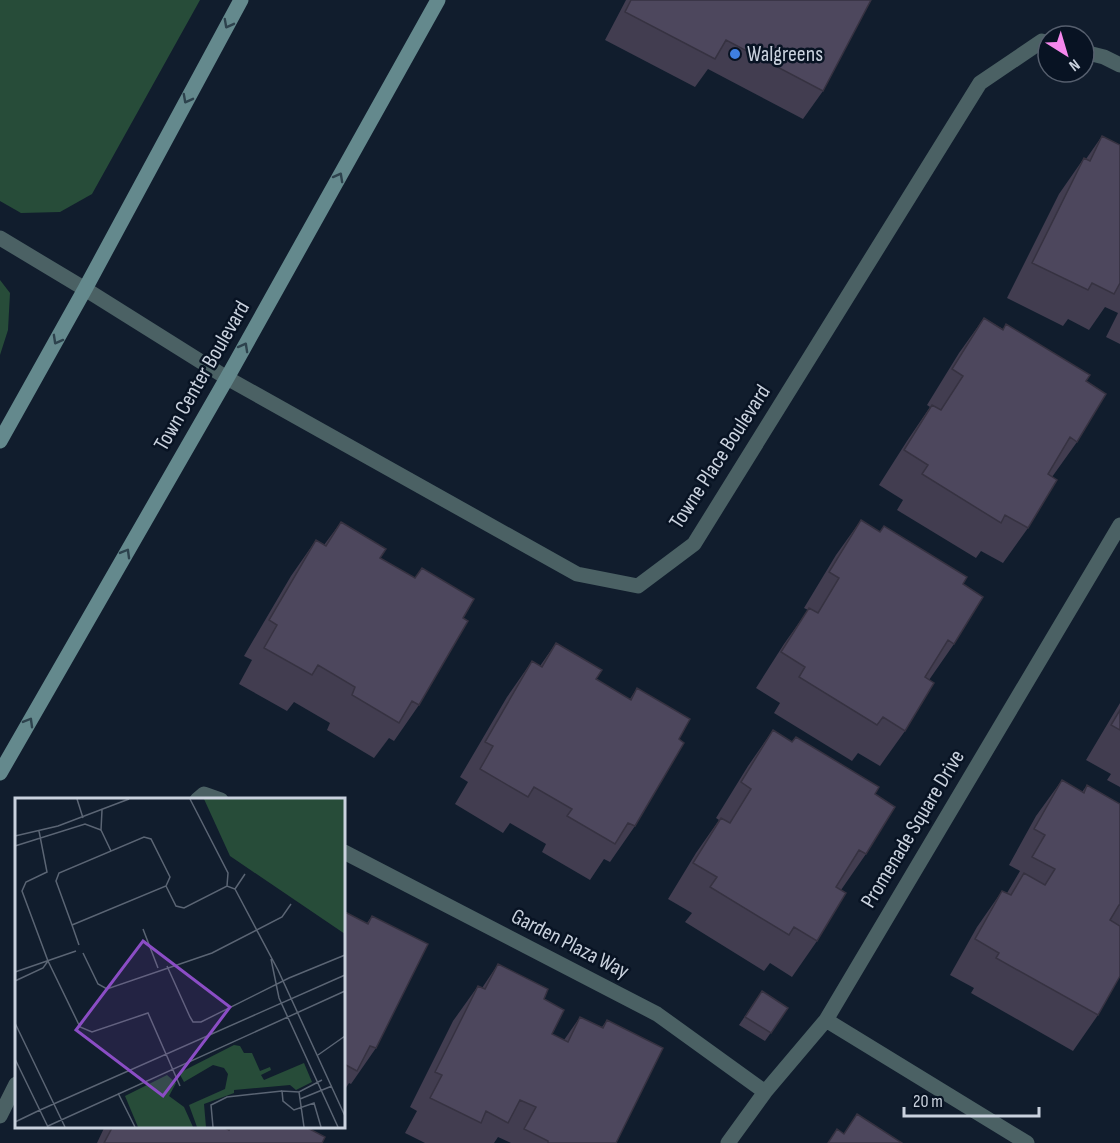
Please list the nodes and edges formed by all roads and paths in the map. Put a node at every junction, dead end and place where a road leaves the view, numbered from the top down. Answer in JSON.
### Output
{"nodes":[{"id":1,"x":241,"y":0,"type":"edge"},
{"id":2,"x":438,"y":0,"type":"edge"},
{"id":3,"x":1036,"y":45,"type":"edge"},
{"id":4,"x":1096,"y":55,"type":"edge"},
{"id":5,"x":1120,"y":65,"type":"edge"},
{"id":6,"x":0,"y":238,"type":"edge"},
{"id":7,"x":85,"y":289,"type":"junction"},
{"id":8,"x":227,"y":378,"type":"junction"},
{"id":9,"x":0,"y":441,"type":"edge"},
{"id":10,"x":1120,"y":525,"type":"edge"},
{"id":11,"x":0,"y":773,"type":"edge"},
{"id":12,"x":199,"y":798,"type":"edge"},
{"id":13,"x":215,"y":798,"type":"edge"},
{"id":14,"x":345,"y":853,"type":"edge"},
{"id":15,"x":826,"y":1020,"type":"junction"},
{"id":16,"x":15,"y":1086,"type":"edge"},
{"id":17,"x":765,"y":1092,"type":"junction"},
{"id":18,"x":0,"y":1116,"type":"edge"},
{"id":19,"x":728,"y":1143,"type":"edge"},
{"id":20,"x":1027,"y":1143,"type":"edge"}],
"edges":[{"from":1,"to":7,"type":"main road","one_way":true},
{"from":8,"to":2,"type":"main road","name":"Town Center Boulevard","one_way":true},
{"from":3,"to":8,"type":"street","name":"Towne Place Boulevard"},
{"from":4,"to":5,"type":"street"},
{"from":6,"to":7,"type":"street","name":"Towne Place Boulevard"},
{"from":7,"to":8,"type":"street","name":"Towne Place Boulevard"},
{"from":7,"to":9,"type":"main road","one_way":true},
{"from":11,"to":8,"type":"main road","name":"Town Center Boulevard","one_way":true},
{"from":10,"to":15,"type":"street","name":"Promenade Square Drive"},
{"from":12,"to":13,"type":"street"},
{"from":14,"to":17,"type":"street","name":"Garden Plaza Way"},
{"from":15,"to":17,"type":"street","name":"Promenade Square Drive"},
{"from":15,"to":20,"type":"street"},
{"from":16,"to":18,"type":"street"},
{"from":17,"to":19,"type":"street","name":"Promenade Square Drive"}]}
